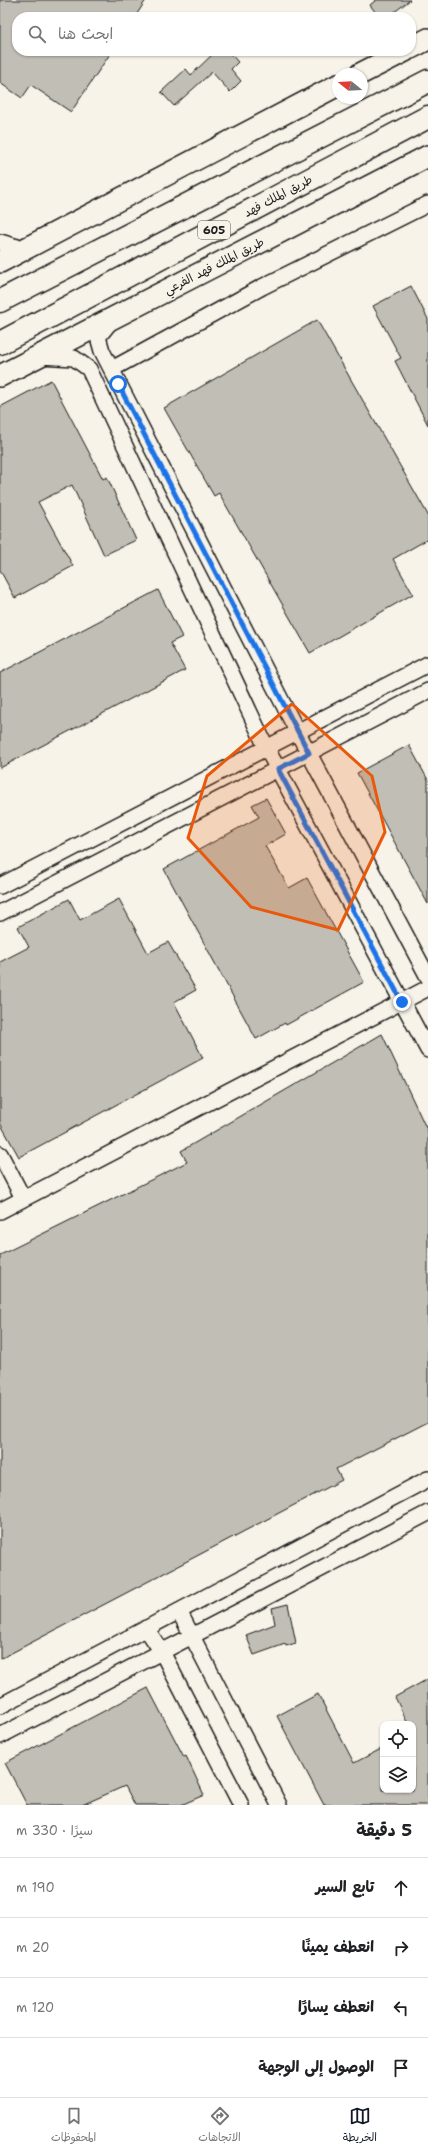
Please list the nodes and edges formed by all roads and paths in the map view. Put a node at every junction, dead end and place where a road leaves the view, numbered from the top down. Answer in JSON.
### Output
{"nodes":[{"id":1,"x":428,"y":39,"type":"edge"},
{"id":2,"x":416,"y":45,"type":"edge"},
{"id":3,"x":395,"y":56,"type":"edge"},
{"id":4,"x":368,"y":70,"type":"edge"},
{"id":5,"x":428,"y":81,"type":"edge"},
{"id":6,"x":332,"y":88,"type":"edge"},
{"id":7,"x":428,"y":117,"type":"edge"},
{"id":8,"x":428,"y":156,"type":"edge"},
{"id":9,"x":428,"y":204,"type":"edge"},
{"id":10,"x":0,"y":242,"type":"edge"},
{"id":11,"x":24,"y":250,"type":"junction"},
{"id":12,"x":0,"y":262,"type":"edge"},
{"id":13,"x":0,"y":301,"type":"edge"},
{"id":14,"x":113,"y":318,"type":"junction"},
{"id":15,"x":0,"y":343,"type":"edge"},
{"id":16,"x":39,"y":356,"type":"junction"},
{"id":17,"x":112,"y":369,"type":"junction"},
{"id":18,"x":0,"y":376,"type":"edge"},
{"id":19,"x":428,"y":664,"type":"edge"},
{"id":20,"x":428,"y":691,"type":"edge"},
{"id":21,"x":297,"y":731,"type":"junction"},
{"id":22,"x":266,"y":747,"type":"junction"},
{"id":23,"x":309,"y":753,"type":"junction"},
{"id":24,"x":278,"y":769,"type":"junction"},
{"id":25,"x":0,"y":886,"type":"edge"},
{"id":26,"x":0,"y":913,"type":"edge"},
{"id":27,"x":428,"y":977,"type":"edge"},
{"id":28,"x":428,"y":988,"type":"edge"},
{"id":29,"x":402,"y":1002,"type":"junction"},
{"id":30,"x":428,"y":1050,"type":"edge"},
{"id":31,"x":0,"y":1154,"type":"edge"},
{"id":32,"x":23,"y":1198,"type":"junction"},
{"id":33,"x":0,"y":1211,"type":"edge"},
{"id":34,"x":428,"y":1479,"type":"edge"},
{"id":35,"x":428,"y":1513,"type":"edge"},
{"id":36,"x":179,"y":1611,"type":"junction"},
{"id":37,"x":146,"y":1628,"type":"junction"},
{"id":38,"x":193,"y":1635,"type":"junction"},
{"id":39,"x":162,"y":1652,"type":"junction"},
{"id":40,"x":0,"y":1706,"type":"edge"},
{"id":41,"x":0,"y":1736,"type":"edge"},
{"id":42,"x":241,"y":1805,"type":"edge"},
{"id":43,"x":279,"y":1805,"type":"edge"}],
"edges":[{"from":1,"to":2,"type":"main road"},
{"from":3,"to":4,"type":"main road"},
{"from":5,"to":13,"type":"highway"},
{"from":6,"to":11,"type":"main road"},
{"from":7,"to":15,"type":"highway","name":"طريق الملك فهد","number":"605"},
{"from":8,"to":14,"type":"main road","name":"طريق الملك فهد الفرعي"},
{"from":9,"to":17,"type":"street"},
{"from":10,"to":11,"type":"street"},
{"from":11,"to":12,"type":"main road"},
{"from":14,"to":16,"type":"main road","name":"طريق الملك فهد الفرعي"},
{"from":14,"to":17,"type":"street"},
{"from":16,"to":18,"type":"main road","name":"طريق الملك فهد الفرعي"},
{"from":16,"to":22,"type":"street"},
{"from":17,"to":21,"type":"street"},
{"from":19,"to":21,"type":"street"},
{"from":20,"to":23,"type":"street"},
{"from":21,"to":22,"type":"street"},
{"from":21,"to":23,"type":"street"},
{"from":22,"to":24,"type":"street"},
{"from":22,"to":25,"type":"street"},
{"from":23,"to":24,"type":"street"},
{"from":23,"to":27,"type":"street"},
{"from":24,"to":26,"type":"street"},
{"from":24,"to":29,"type":"street"},
{"from":28,"to":29,"type":"street"},
{"from":29,"to":30,"type":"street"},
{"from":29,"to":32,"type":"street"},
{"from":31,"to":32,"type":"street"},
{"from":32,"to":33,"type":"street"},
{"from":34,"to":36,"type":"street"},
{"from":35,"to":38,"type":"street"},
{"from":36,"to":37,"type":"street"},
{"from":36,"to":38,"type":"street"},
{"from":37,"to":39,"type":"street"},
{"from":37,"to":40,"type":"street"},
{"from":38,"to":39,"type":"street"},
{"from":38,"to":43,"type":"street"},
{"from":39,"to":41,"type":"street"},
{"from":39,"to":42,"type":"street"}]}
